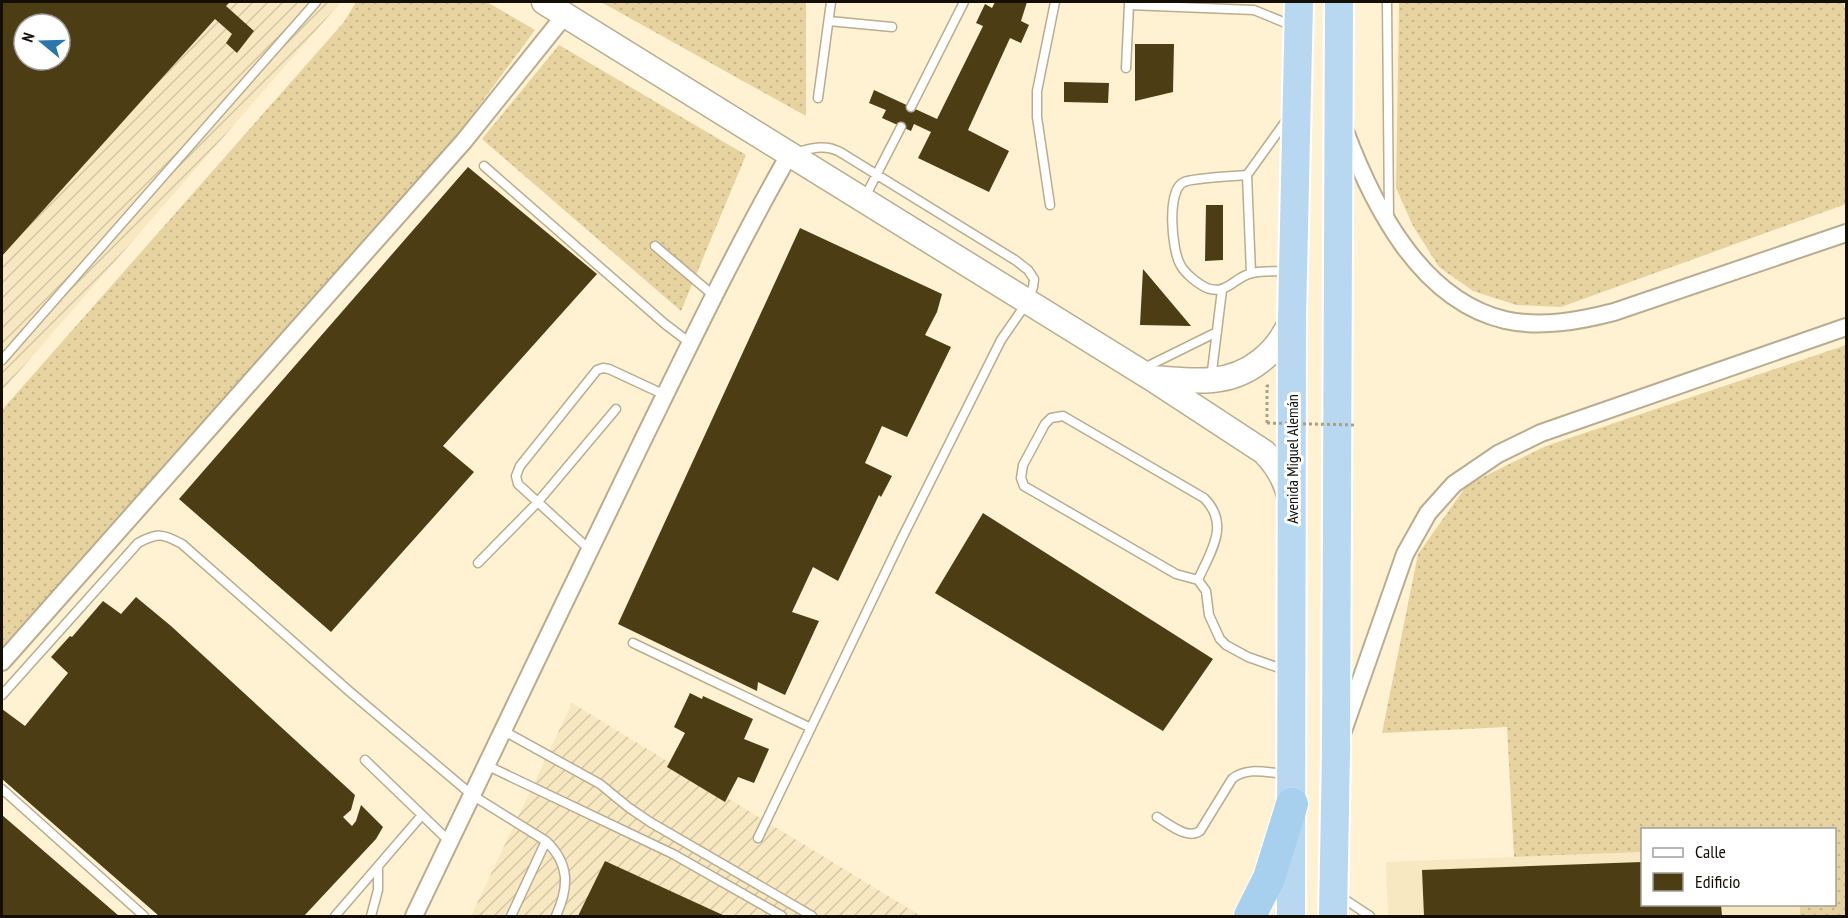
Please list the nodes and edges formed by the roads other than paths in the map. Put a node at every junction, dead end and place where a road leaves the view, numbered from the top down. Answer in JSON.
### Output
{"nodes":[{"id":1,"x":316,"y":2,"type":"edge"},
{"id":2,"x":544,"y":2,"type":"edge"},
{"id":3,"x":831,"y":2,"type":"edge"},
{"id":4,"x":964,"y":2,"type":"edge"},
{"id":5,"x":1055,"y":2,"type":"edge"},
{"id":6,"x":1263,"y":2,"type":"edge"},
{"id":7,"x":1339,"y":2,"type":"edge"},
{"id":8,"x":1387,"y":2,"type":"edge"},
{"id":9,"x":1129,"y":4,"type":"edge"},
{"id":10,"x":1262,"y":13,"type":"junction"},
{"id":11,"x":565,"y":15,"type":"junction"},
{"id":12,"x":1299,"y":15,"type":"edge"},
{"id":13,"x":829,"y":21,"type":"junction"},
{"id":14,"x":892,"y":27,"type":"dead end"},
{"id":15,"x":1126,"y":68,"type":"dead end"},
{"id":16,"x":818,"y":98,"type":"dead end"},
{"id":17,"x":1297,"y":105,"type":"junction"},
{"id":18,"x":911,"y":107,"type":"dead end"},
{"id":19,"x":1339,"y":117,"type":"junction"},
{"id":20,"x":901,"y":127,"type":"dead end"},
{"id":21,"x":789,"y":155,"type":"junction"},
{"id":22,"x":484,"y":166,"type":"dead end"},
{"id":23,"x":877,"y":175,"type":"junction"},
{"id":24,"x":1247,"y":175,"type":"junction"},
{"id":25,"x":864,"y":201,"type":"junction"},
{"id":26,"x":1050,"y":205,"type":"dead end"},
{"id":27,"x":1389,"y":222,"type":"junction"},
{"id":28,"x":1846,"y":233,"type":"edge"},
{"id":29,"x":655,"y":246,"type":"dead end"},
{"id":30,"x":1293,"y":271,"type":"junction"},
{"id":31,"x":1251,"y":273,"type":"junction"},
{"id":32,"x":1222,"y":290,"type":"junction"},
{"id":33,"x":713,"y":295,"type":"junction"},
{"id":34,"x":1028,"y":301,"type":"junction"},
{"id":35,"x":1292,"y":317,"type":"junction"},
{"id":36,"x":1846,"y":327,"type":"edge"},
{"id":37,"x":1217,"y":332,"type":"junction"},
{"id":38,"x":690,"y":343,"type":"junction"},
{"id":39,"x":2,"y":360,"type":"edge"},
{"id":40,"x":1145,"y":374,"type":"junction"},
{"id":41,"x":1211,"y":381,"type":"junction"},
{"id":42,"x":665,"y":395,"type":"junction"},
{"id":43,"x":616,"y":409,"type":"dead end"},
{"id":44,"x":537,"y":503,"type":"junction"},
{"id":45,"x":1293,"y":513,"type":"junction"},
{"id":46,"x":590,"y":550,"type":"junction"},
{"id":47,"x":478,"y":563,"type":"dead end"},
{"id":48,"x":1198,"y":580,"type":"junction"},
{"id":49,"x":633,"y":643,"type":"dead end"},
{"id":50,"x":2,"y":662,"type":"edge"},
{"id":51,"x":1292,"y":672,"type":"junction"},
{"id":52,"x":2,"y":695,"type":"edge"},
{"id":53,"x":811,"y":728,"type":"junction"},
{"id":54,"x":502,"y":730,"type":"junction"},
{"id":55,"x":1336,"y":751,"type":"junction"},
{"id":56,"x":365,"y":760,"type":"dead end"},
{"id":57,"x":486,"y":765,"type":"junction"},
{"id":58,"x":2,"y":789,"type":"edge"},
{"id":59,"x":1292,"y":789,"type":"junction"},
{"id":60,"x":472,"y":795,"type":"junction"},
{"id":61,"x":422,"y":815,"type":"junction"},
{"id":62,"x":1157,"y":817,"type":"dead end"},
{"id":63,"x":758,"y":838,"type":"dead end"},
{"id":64,"x":546,"y":841,"type":"junction"},
{"id":65,"x":450,"y":842,"type":"junction"},
{"id":66,"x":378,"y":867,"type":"junction"},
{"id":67,"x":1333,"y":904,"type":"edge"},
{"id":68,"x":144,"y":916,"type":"edge"},
{"id":69,"x":335,"y":916,"type":"edge"},
{"id":70,"x":371,"y":916,"type":"edge"},
{"id":71,"x":414,"y":916,"type":"edge"},
{"id":72,"x":510,"y":916,"type":"edge"},
{"id":73,"x":556,"y":916,"type":"edge"},
{"id":74,"x":782,"y":916,"type":"edge"},
{"id":75,"x":812,"y":916,"type":"edge"},
{"id":76,"x":1250,"y":916,"type":"edge"},
{"id":77,"x":1291,"y":916,"type":"edge"},
{"id":78,"x":1370,"y":916,"type":"edge"}],
"edges":[{"from":1,"to":39,"type":"lane"},
{"from":2,"to":11,"type":"main road"},
{"from":3,"to":13,"type":"lane"},
{"from":4,"to":18,"type":"lane"},
{"from":5,"to":26,"type":"lane"},
{"from":6,"to":10,"type":"lane"},
{"from":7,"to":19,"type":"highway"},
{"from":8,"to":27,"type":"lane"},
{"from":9,"to":10,"type":"lane"},
{"from":9,"to":15,"type":"lane"},
{"from":10,"to":12,"type":"lane"},
{"from":11,"to":21,"type":"main road"},
{"from":11,"to":50,"type":"street"},
{"from":12,"to":17,"type":"highway","name":"Avenida Miguel Alemán"},
{"from":13,"to":14,"type":"lane"},
{"from":13,"to":16,"type":"lane"},
{"from":17,"to":24,"type":"lane"},
{"from":17,"to":30,"type":"highway","name":"Avenida Miguel Alemán"},
{"from":19,"to":27,"type":"street"},
{"from":19,"to":55,"type":"highway"},
{"from":20,"to":23,"type":"lane"},
{"from":21,"to":23,"type":"lane"},
{"from":21,"to":25,"type":"main road"},
{"from":21,"to":33,"type":"street"},
{"from":22,"to":38,"type":"lane"},
{"from":23,"to":25,"type":"lane"},
{"from":23,"to":34,"type":"lane"},
{"from":24,"to":31,"type":"lane"},
{"from":24,"to":32,"type":"lane"},
{"from":25,"to":34,"type":"main road"},
{"from":27,"to":28,"type":"street"},
{"from":29,"to":33,"type":"lane"},
{"from":30,"to":31,"type":"lane"},
{"from":30,"to":35,"type":"highway","name":"Avenida Miguel Alemán"},
{"from":31,"to":32,"type":"lane"},
{"from":32,"to":37,"type":"lane"},
{"from":33,"to":38,"type":"street"},
{"from":34,"to":40,"type":"main road"},
{"from":34,"to":53,"type":"lane"},
{"from":35,"to":41,"type":"main road"},
{"from":35,"to":45,"type":"highway","name":"Avenida Miguel Alemán"},
{"from":36,"to":55,"type":"street"},
{"from":37,"to":40,"type":"lane"},
{"from":37,"to":41,"type":"lane"},
{"from":38,"to":42,"type":"street"},
{"from":40,"to":41,"type":"main road"},
{"from":40,"to":45,"type":"main road"},
{"from":42,"to":44,"type":"lane"},
{"from":42,"to":46,"type":"street"},
{"from":43,"to":44,"type":"lane"},
{"from":44,"to":46,"type":"lane"},
{"from":44,"to":47,"type":"lane"},
{"from":45,"to":51,"type":"highway","name":"Avenida Miguel Alemán"},
{"from":46,"to":54,"type":"street"},
{"from":48,"to":48,"type":"lane"},
{"from":48,"to":51,"type":"lane"},
{"from":49,"to":53,"type":"lane"},
{"from":51,"to":59,"type":"highway","name":"Avenida Miguel Alemán"},
{"from":52,"to":60,"type":"lane"},
{"from":53,"to":63,"type":"lane"},
{"from":54,"to":57,"type":"street"},
{"from":54,"to":75,"type":"lane"},
{"from":55,"to":67,"type":"highway"},
{"from":56,"to":61,"type":"lane"},
{"from":57,"to":60,"type":"street"},
{"from":57,"to":74,"type":"lane"},
{"from":58,"to":68,"type":"lane"},
{"from":59,"to":62,"type":"lane"},
{"from":59,"to":76,"type":"highway"},
{"from":59,"to":77,"type":"highway","name":"Avenida Miguel Alemán"},
{"from":60,"to":64,"type":"lane"},
{"from":60,"to":65,"type":"street"},
{"from":61,"to":65,"type":"lane"},
{"from":61,"to":66,"type":"lane"},
{"from":64,"to":72,"type":"lane"},
{"from":64,"to":73,"type":"lane"},
{"from":65,"to":71,"type":"street"},
{"from":66,"to":69,"type":"lane"},
{"from":66,"to":70,"type":"lane"},
{"from":67,"to":78,"type":"lane"}]}
